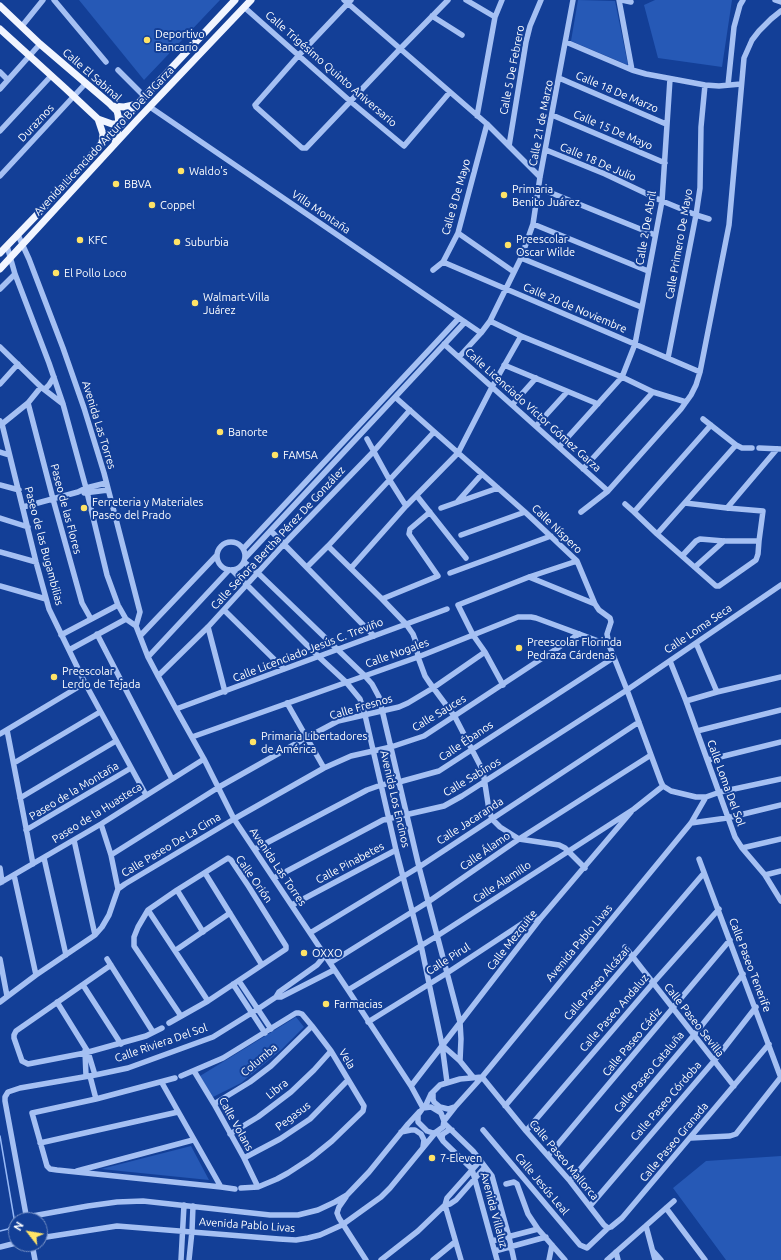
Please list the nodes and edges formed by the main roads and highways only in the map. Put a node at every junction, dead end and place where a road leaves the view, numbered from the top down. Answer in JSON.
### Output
{"nodes":[{"id":1,"x":235,"y":0,"type":"edge"},
{"id":2,"x":251,"y":0,"type":"edge"},
{"id":3,"x":0,"y":6,"type":"edge"},
{"id":4,"x":0,"y":29,"type":"edge"},
{"id":5,"x":138,"y":104,"type":"junction"},
{"id":6,"x":112,"y":106,"type":"junction"},
{"id":7,"x":98,"y":119,"type":"junction"},
{"id":8,"x":137,"y":120,"type":"junction"},
{"id":9,"x":119,"y":124,"type":"junction"},
{"id":10,"x":102,"y":143,"type":"junction"},
{"id":11,"x":114,"y":146,"type":"junction"},
{"id":12,"x":0,"y":253,"type":"edge"},
{"id":13,"x":0,"y":269,"type":"edge"}],
"edges":[{"from":1,"to":5,"type":"main road","name":"Avenida Licenciado Arturo B. De la Garza"},
{"from":2,"to":8,"type":"main road","name":"Avenida Licenciado Arturo B. De la Garza"},
{"from":3,"to":6,"type":"main road","name":"Calle El Sabinal"},
{"from":4,"to":7,"type":"main road"},
{"from":5,"to":6,"type":"main road"},
{"from":5,"to":9,"type":"main road","name":"Avenida Licenciado Arturo B. De la Garza"},
{"from":6,"to":9,"type":"main road","name":"Calle El Sabinal"},
{"from":7,"to":9,"type":"main road"},
{"from":7,"to":10,"type":"main road"},
{"from":8,"to":9,"type":"main road"},
{"from":8,"to":11,"type":"main road","name":"Avenida Licenciado Arturo B. De la Garza"},
{"from":9,"to":10,"type":"main road","name":"Avenida Licenciado Arturo B. De la Garza"},
{"from":9,"to":11,"type":"main road"},
{"from":10,"to":12,"type":"main road","name":"Avenida Licenciado Arturo B. De la Garza"},
{"from":11,"to":13,"type":"main road","name":"Avenida Licenciado Arturo B. De la Garza"}]}
